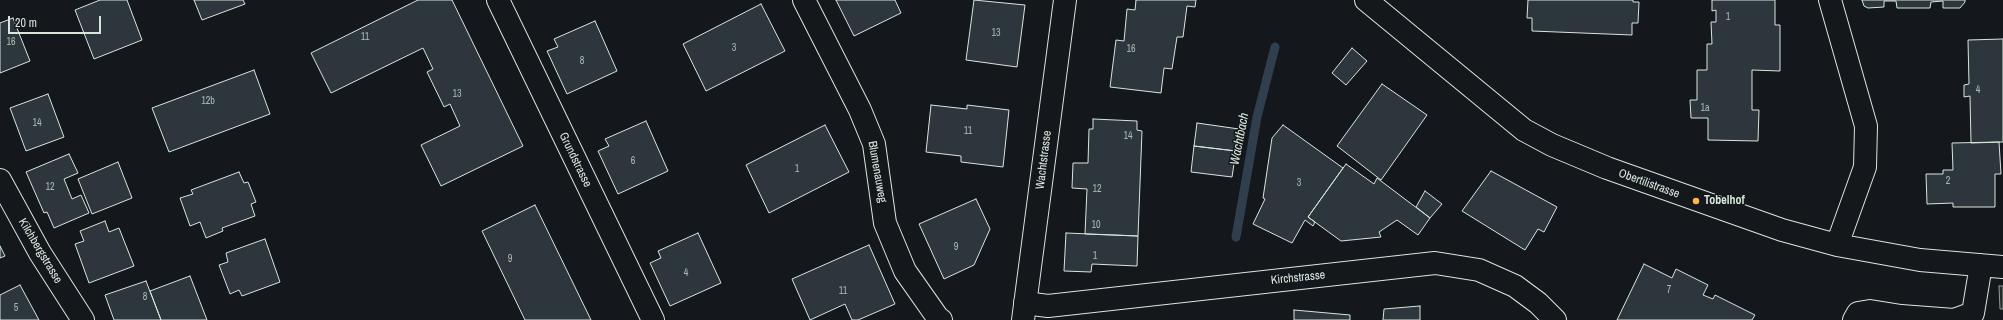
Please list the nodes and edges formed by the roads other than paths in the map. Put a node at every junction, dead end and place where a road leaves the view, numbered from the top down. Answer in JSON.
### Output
{"nodes":[{"id":1,"x":498,"y":0,"type":"edge"},
{"id":2,"x":804,"y":0,"type":"edge"},
{"id":3,"x":1064,"y":0,"type":"edge"},
{"id":4,"x":1366,"y":0,"type":"edge"},
{"id":5,"x":1830,"y":0,"type":"edge"},
{"id":6,"x":0,"y":180,"type":"edge"},
{"id":7,"x":1837,"y":245,"type":"junction"},
{"id":8,"x":1981,"y":265,"type":"junction"},
{"id":9,"x":2003,"y":267,"type":"edge"},
{"id":10,"x":1024,"y":312,"type":"edge"},
{"id":11,"x":83,"y":320,"type":"edge"},
{"id":12,"x":653,"y":320,"type":"edge"},
{"id":13,"x":941,"y":320,"type":"edge"},
{"id":14,"x":1555,"y":320,"type":"edge"},
{"id":15,"x":1854,"y":320,"type":"edge"},
{"id":16,"x":1954,"y":320,"type":"edge"}],
"edges":[{"from":1,"to":12,"type":"street","name":"Grundstrasse"},
{"from":2,"to":13,"type":"street","name":"Blumenauweg"},
{"from":3,"to":10,"type":"street","name":"Wachtstrasse"},
{"from":4,"to":7,"type":"street","name":"Obertilistrasse"},
{"from":5,"to":7,"type":"street"},
{"from":6,"to":11,"type":"street","name":"Kilchbergstrasse"},
{"from":7,"to":8,"type":"street","name":"Obertilistrasse"},
{"from":8,"to":9,"type":"street","name":"Obertilistrasse"},
{"from":8,"to":16,"type":"street"},
{"from":10,"to":14,"type":"street","name":"Kirchstrasse"},
{"from":15,"to":16,"type":"street"}]}
